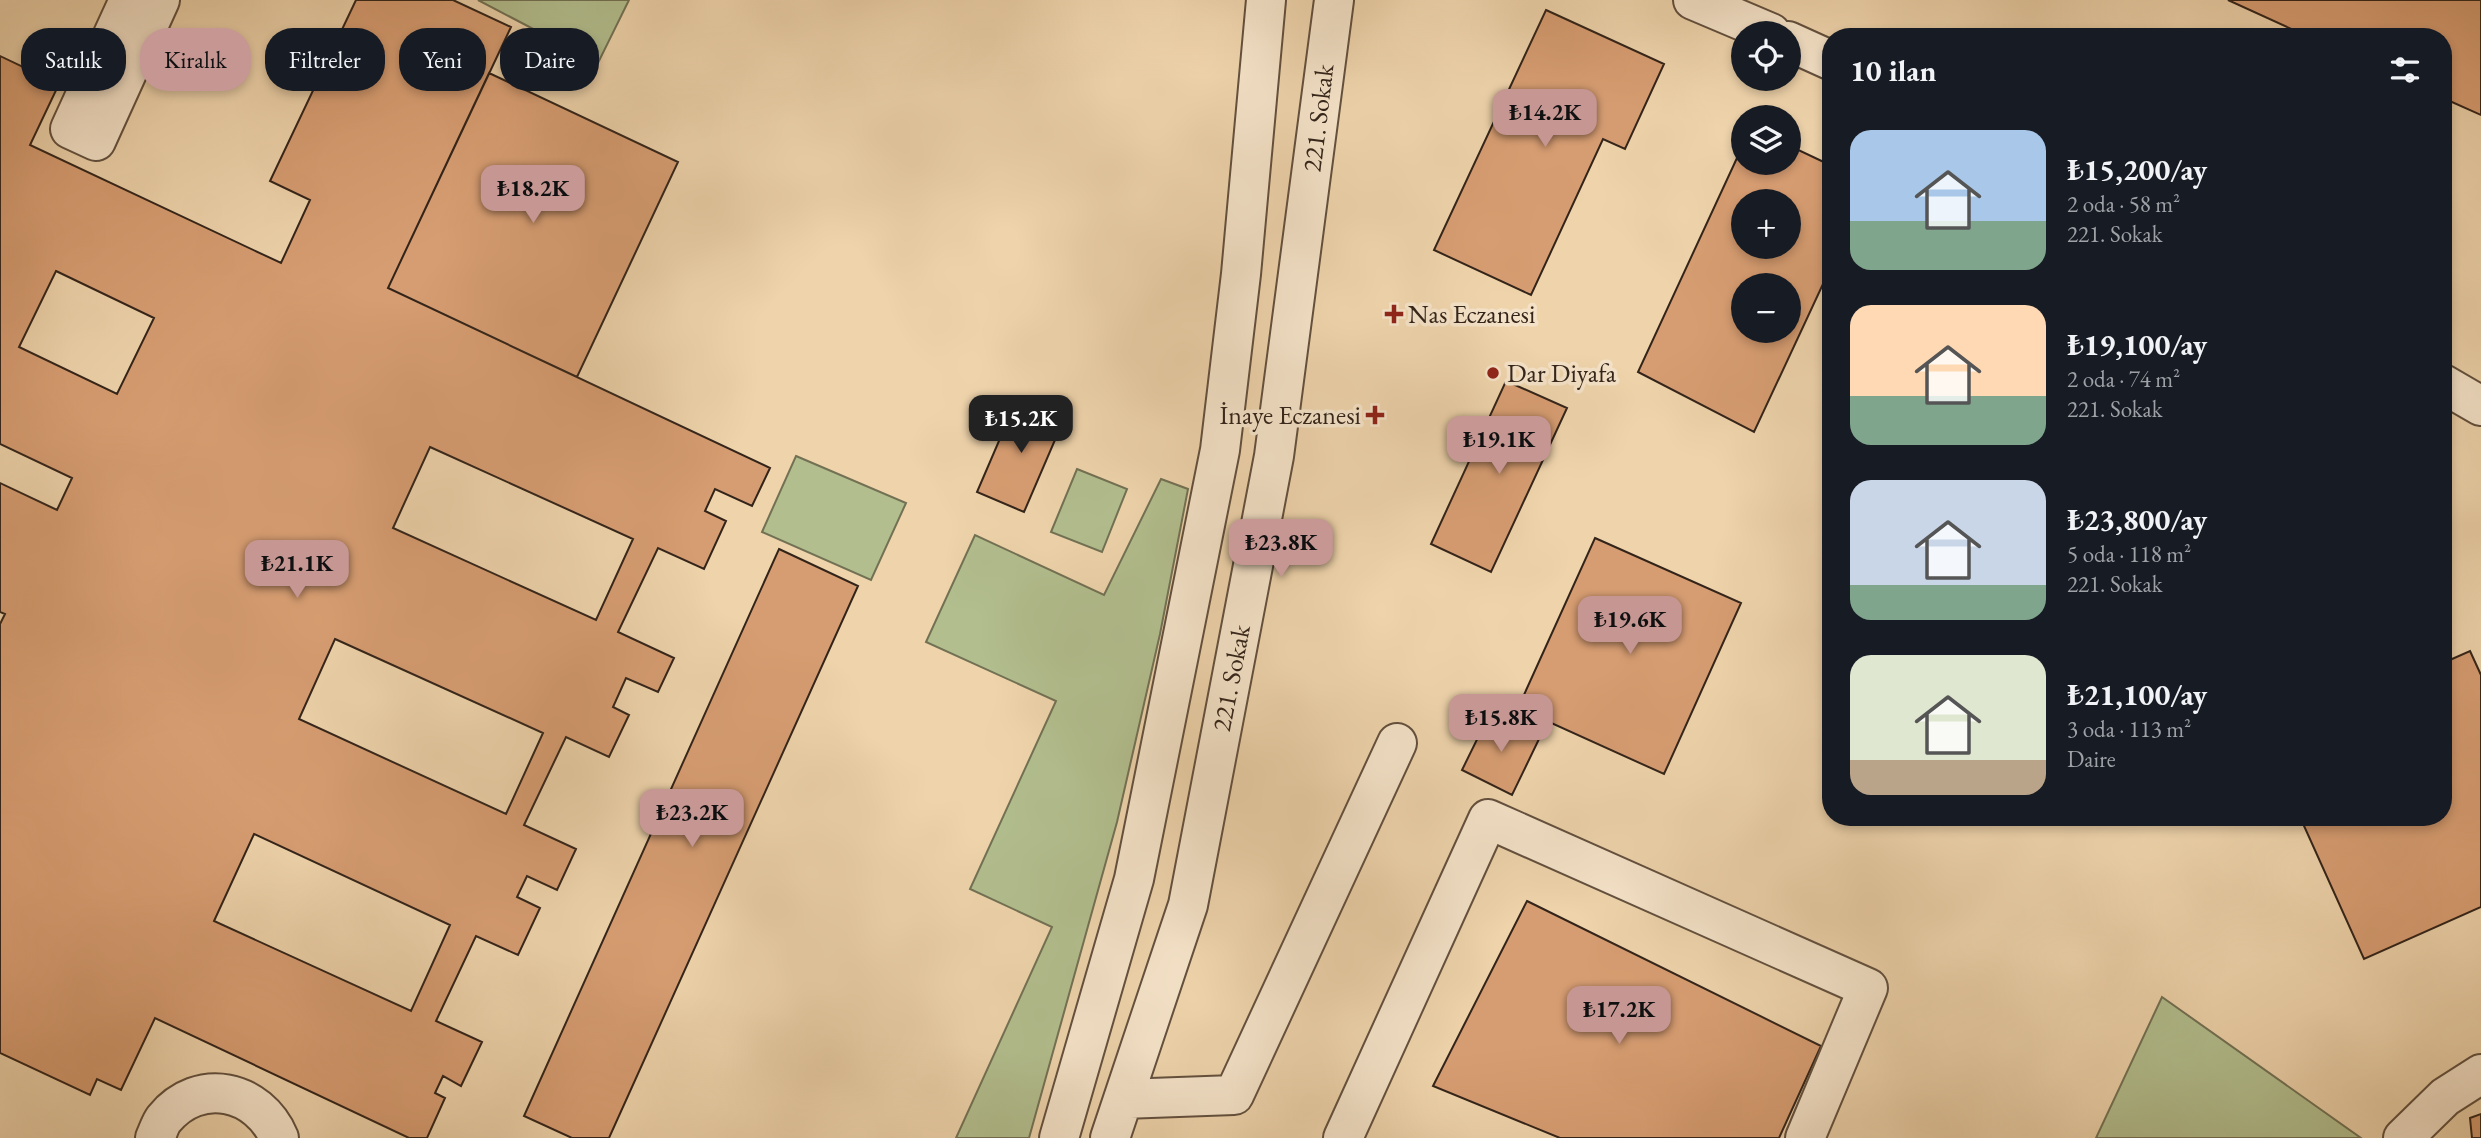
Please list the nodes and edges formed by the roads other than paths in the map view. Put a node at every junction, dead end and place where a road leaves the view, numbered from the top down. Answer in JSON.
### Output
{"nodes":[{"id":1,"x":130,"y":0,"type":"edge"},
{"id":2,"x":160,"y":0,"type":"edge"},
{"id":3,"x":1266,"y":0,"type":"edge"},
{"id":4,"x":1334,"y":0,"type":"edge"},
{"id":5,"x":1693,"y":0,"type":"edge"},
{"id":6,"x":1743,"y":21,"type":"edge"},
{"id":7,"x":1801,"y":46,"type":"edge"},
{"id":8,"x":1822,"y":56,"type":"edge"},
{"id":9,"x":2452,"y":362,"type":"edge"},
{"id":10,"x":2481,"y":377,"type":"edge"},
{"id":11,"x":2452,"y":389,"type":"edge"},
{"id":12,"x":2481,"y":405,"type":"edge"},
{"id":13,"x":1397,"y":743,"type":"dead end"},
{"id":14,"x":2481,"y":1074,"type":"edge"},
{"id":15,"x":1117,"y":1127,"type":"edge"},
{"id":16,"x":155,"y":1138,"type":"edge"},
{"id":17,"x":279,"y":1138,"type":"edge"},
{"id":18,"x":1059,"y":1138,"type":"edge"},
{"id":19,"x":1343,"y":1138,"type":"edge"},
{"id":20,"x":1805,"y":1138,"type":"edge"},
{"id":21,"x":2403,"y":1138,"type":"edge"}],
"edges":[{"from":1,"to":2,"type":"street"},
{"from":3,"to":18,"type":"street"},
{"from":4,"to":15,"type":"street","name":"221. Sokak"},
{"from":5,"to":6,"type":"street"},
{"from":7,"to":8,"type":"street"},
{"from":9,"to":10,"type":"street"},
{"from":11,"to":12,"type":"street"},
{"from":13,"to":15,"type":"street"},
{"from":14,"to":21,"type":"street"},
{"from":16,"to":17,"type":"street"},
{"from":19,"to":20,"type":"street"}]}
